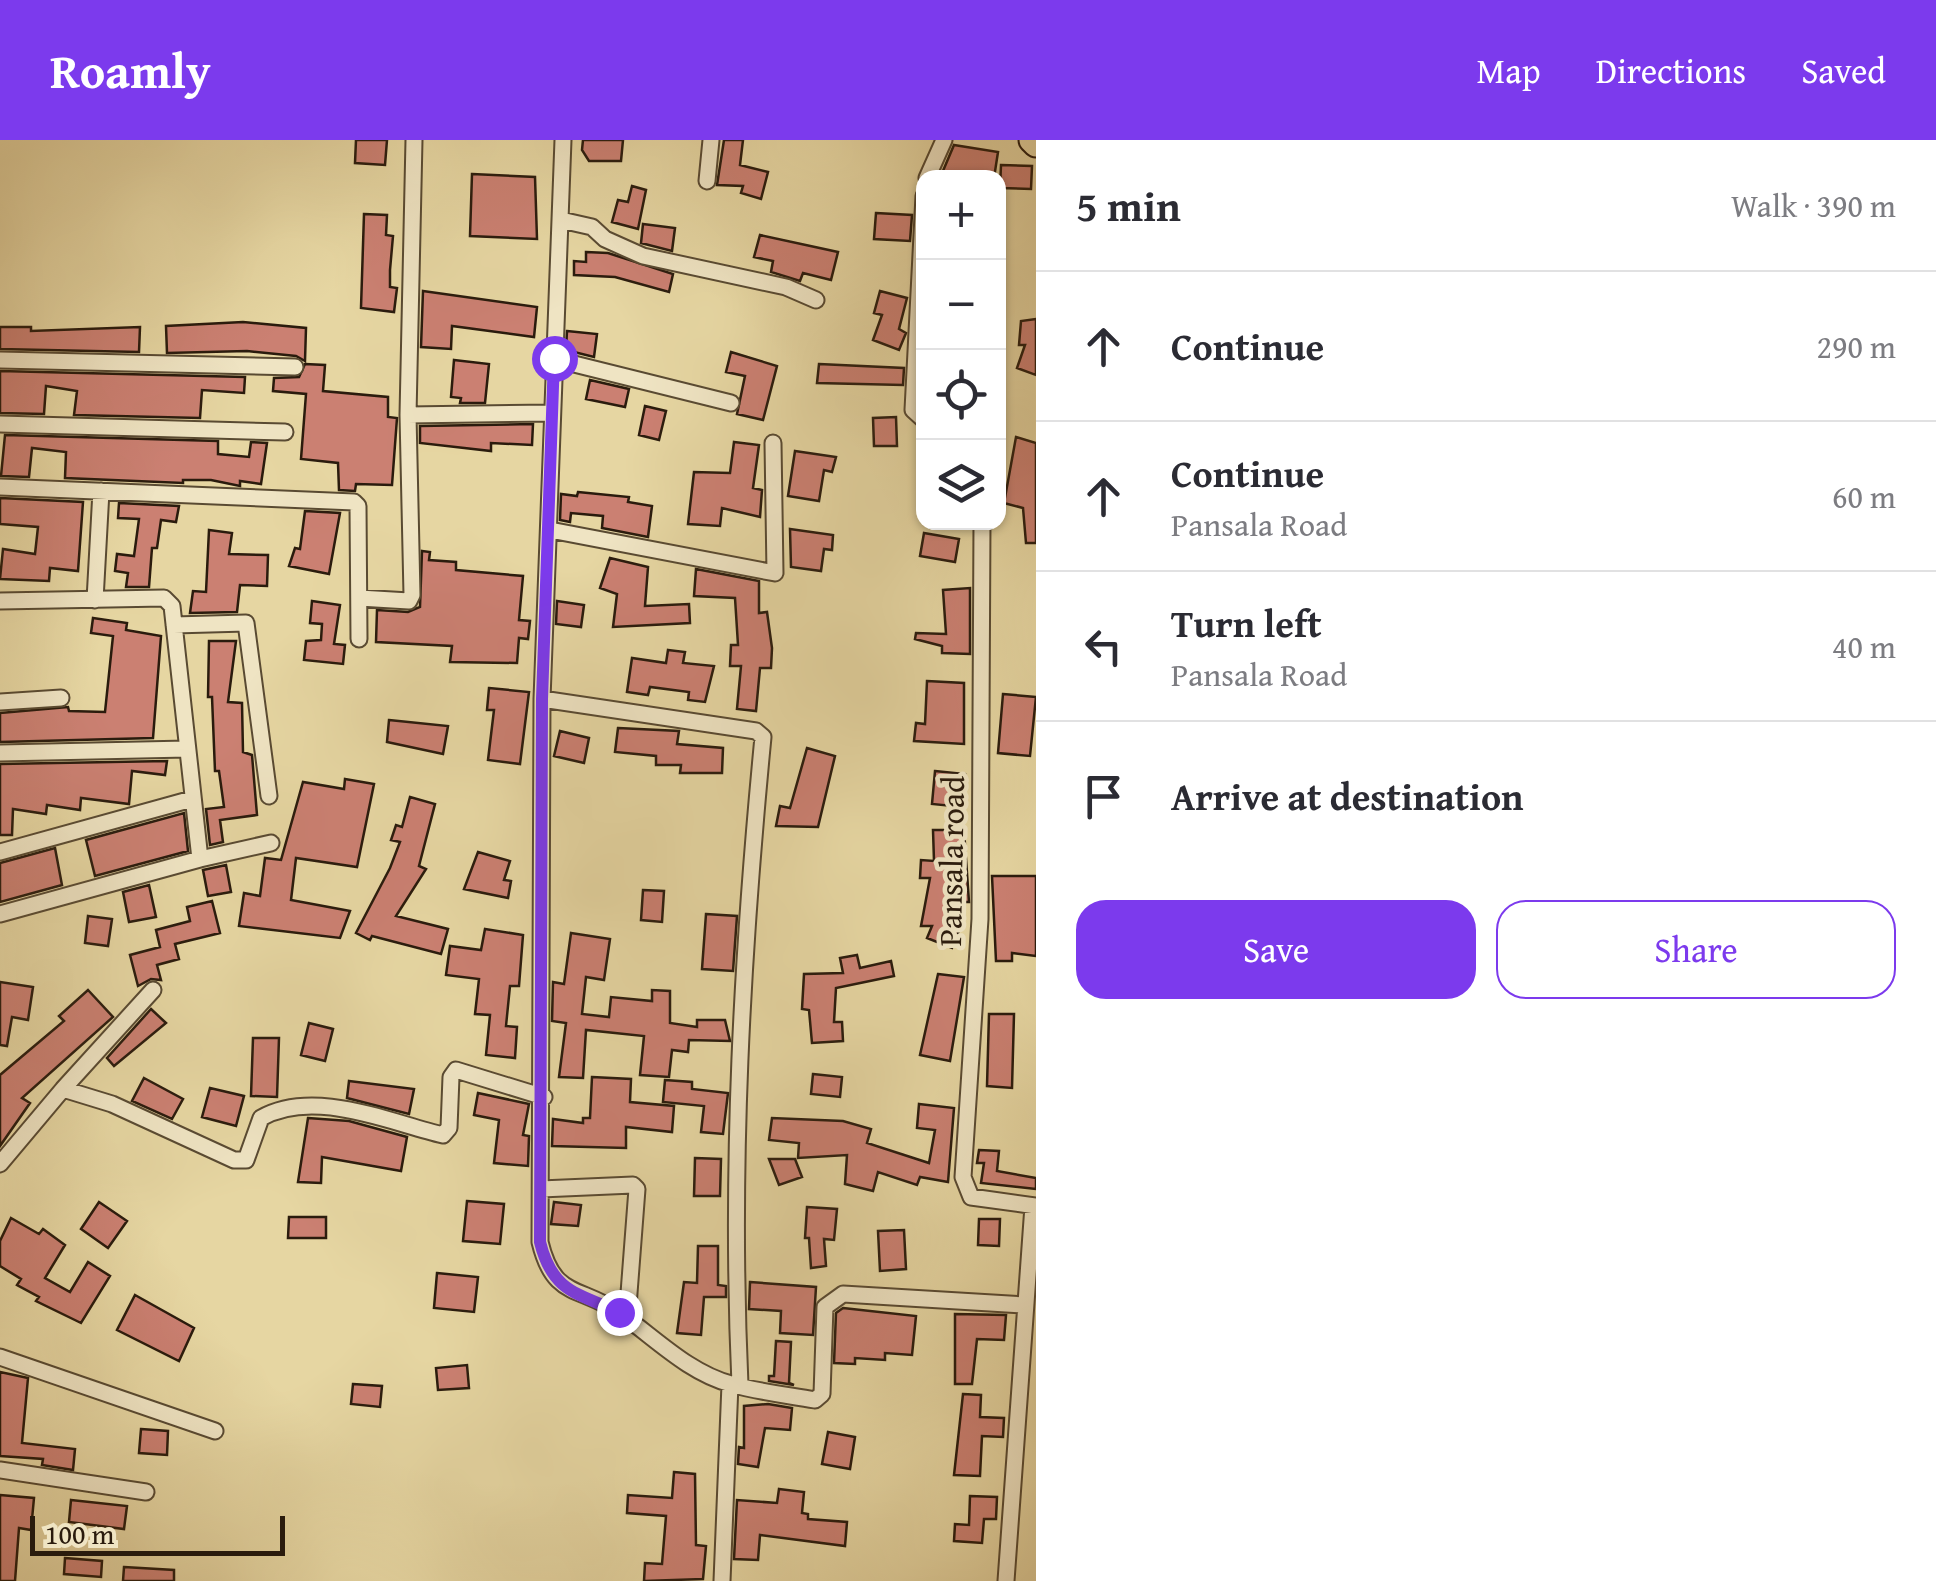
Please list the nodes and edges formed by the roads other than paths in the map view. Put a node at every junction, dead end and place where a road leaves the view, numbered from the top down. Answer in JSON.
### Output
{"nodes":[{"id":1,"x":414,"y":140,"type":"edge"},
{"id":2,"x":563,"y":140,"type":"edge"},
{"id":3,"x":711,"y":140,"type":"edge"},
{"id":4,"x":944,"y":140,"type":"edge"},
{"id":5,"x":931,"y":170,"type":"edge"},
{"id":6,"x":707,"y":181,"type":"dead end"},
{"id":7,"x":561,"y":220,"type":"junction"},
{"id":8,"x":921,"y":260,"type":"edge"},
{"id":9,"x":816,"y":300,"type":"dead end"},
{"id":10,"x":916,"y":350,"type":"edge"},
{"id":11,"x":916,"y":352,"type":"edge"},
{"id":12,"x":554,"y":358,"type":"junction"},
{"id":13,"x":0,"y":360,"type":"edge"},
{"id":14,"x":295,"y":367,"type":"dead end"},
{"id":15,"x":731,"y":403,"type":"dead end"},
{"id":16,"x":916,"y":413,"type":"edge"},
{"id":17,"x":551,"y":414,"type":"junction"},
{"id":18,"x":408,"y":415,"type":"junction"},
{"id":19,"x":0,"y":424,"type":"edge"},
{"id":20,"x":284,"y":432,"type":"dead end"},
{"id":21,"x":773,"y":443,"type":"dead end"},
{"id":22,"x":0,"y":487,"type":"edge"},
{"id":23,"x":101,"y":491,"type":"junction"},
{"id":24,"x":550,"y":530,"type":"junction"},
{"id":25,"x":982,"y":530,"type":"edge"},
{"id":26,"x":359,"y":598,"type":"junction"},
{"id":27,"x":95,"y":600,"type":"junction"},
{"id":28,"x":0,"y":602,"type":"edge"},
{"id":29,"x":174,"y":625,"type":"junction"},
{"id":30,"x":359,"y":639,"type":"dead end"},
{"id":31,"x":61,"y":698,"type":"dead end"},
{"id":32,"x":542,"y":699,"type":"junction"},
{"id":33,"x":0,"y":702,"type":"edge"},
{"id":34,"x":187,"y":750,"type":"junction"},
{"id":35,"x":0,"y":753,"type":"edge"},
{"id":36,"x":269,"y":796,"type":"dead end"},
{"id":37,"x":192,"y":799,"type":"junction"},
{"id":38,"x":271,"y":842,"type":"dead end"},
{"id":39,"x":0,"y":852,"type":"edge"},
{"id":40,"x":200,"y":858,"type":"junction"},
{"id":41,"x":0,"y":914,"type":"edge"},
{"id":42,"x":154,"y":990,"type":"dead end"},
{"id":43,"x":63,"y":1090,"type":"junction"},
{"id":44,"x":544,"y":1096,"type":"junction"},
{"id":45,"x":0,"y":1164,"type":"edge"},
{"id":46,"x":540,"y":1189,"type":"junction"},
{"id":47,"x":1035,"y":1206,"type":"edge"},
{"id":48,"x":1024,"y":1305,"type":"junction"},
{"id":49,"x":627,"y":1319,"type":"junction"},
{"id":50,"x":0,"y":1357,"type":"edge"},
{"id":51,"x":735,"y":1385,"type":"junction"},
{"id":52,"x":214,"y":1430,"type":"dead end"},
{"id":53,"x":0,"y":1470,"type":"edge"},
{"id":54,"x":146,"y":1492,"type":"dead end"},
{"id":55,"x":722,"y":1581,"type":"edge"},
{"id":56,"x":1006,"y":1581,"type":"edge"}],
"edges":[{"from":1,"to":18,"type":"street"},
{"from":2,"to":7,"type":"street"},
{"from":3,"to":6,"type":"street"},
{"from":4,"to":5,"type":"street"},
{"from":7,"to":9,"type":"street"},
{"from":7,"to":12,"type":"street"},
{"from":8,"to":10,"type":"street"},
{"from":11,"to":16,"type":"street"},
{"from":12,"to":15,"type":"street"},
{"from":12,"to":17,"type":"street"},
{"from":13,"to":14,"type":"street"},
{"from":17,"to":18,"type":"street"},
{"from":17,"to":24,"type":"street"},
{"from":18,"to":26,"type":"street"},
{"from":19,"to":20,"type":"street"},
{"from":21,"to":24,"type":"street"},
{"from":22,"to":23,"type":"street"},
{"from":23,"to":26,"type":"street"},
{"from":23,"to":27,"type":"street"},
{"from":24,"to":32,"type":"street"},
{"from":25,"to":47,"type":"street","name":"Pansala road"},
{"from":26,"to":30,"type":"street"},
{"from":27,"to":28,"type":"street"},
{"from":27,"to":29,"type":"street"},
{"from":29,"to":34,"type":"street"},
{"from":29,"to":36,"type":"street"},
{"from":31,"to":33,"type":"street"},
{"from":32,"to":44,"type":"street"},
{"from":32,"to":51,"type":"street"},
{"from":34,"to":35,"type":"street"},
{"from":34,"to":37,"type":"street"},
{"from":37,"to":39,"type":"street"},
{"from":37,"to":40,"type":"street"},
{"from":38,"to":40,"type":"street"},
{"from":40,"to":41,"type":"street"},
{"from":42,"to":43,"type":"street"},
{"from":43,"to":44,"type":"street"},
{"from":43,"to":45,"type":"street"},
{"from":44,"to":46,"type":"street"},
{"from":46,"to":49,"type":"street"},
{"from":46,"to":49,"type":"street"},
{"from":47,"to":48,"type":"street"},
{"from":48,"to":51,"type":"street"},
{"from":48,"to":56,"type":"street"},
{"from":49,"to":51,"type":"street"},
{"from":50,"to":52,"type":"street"},
{"from":51,"to":55,"type":"street"},
{"from":53,"to":54,"type":"street"}]}
